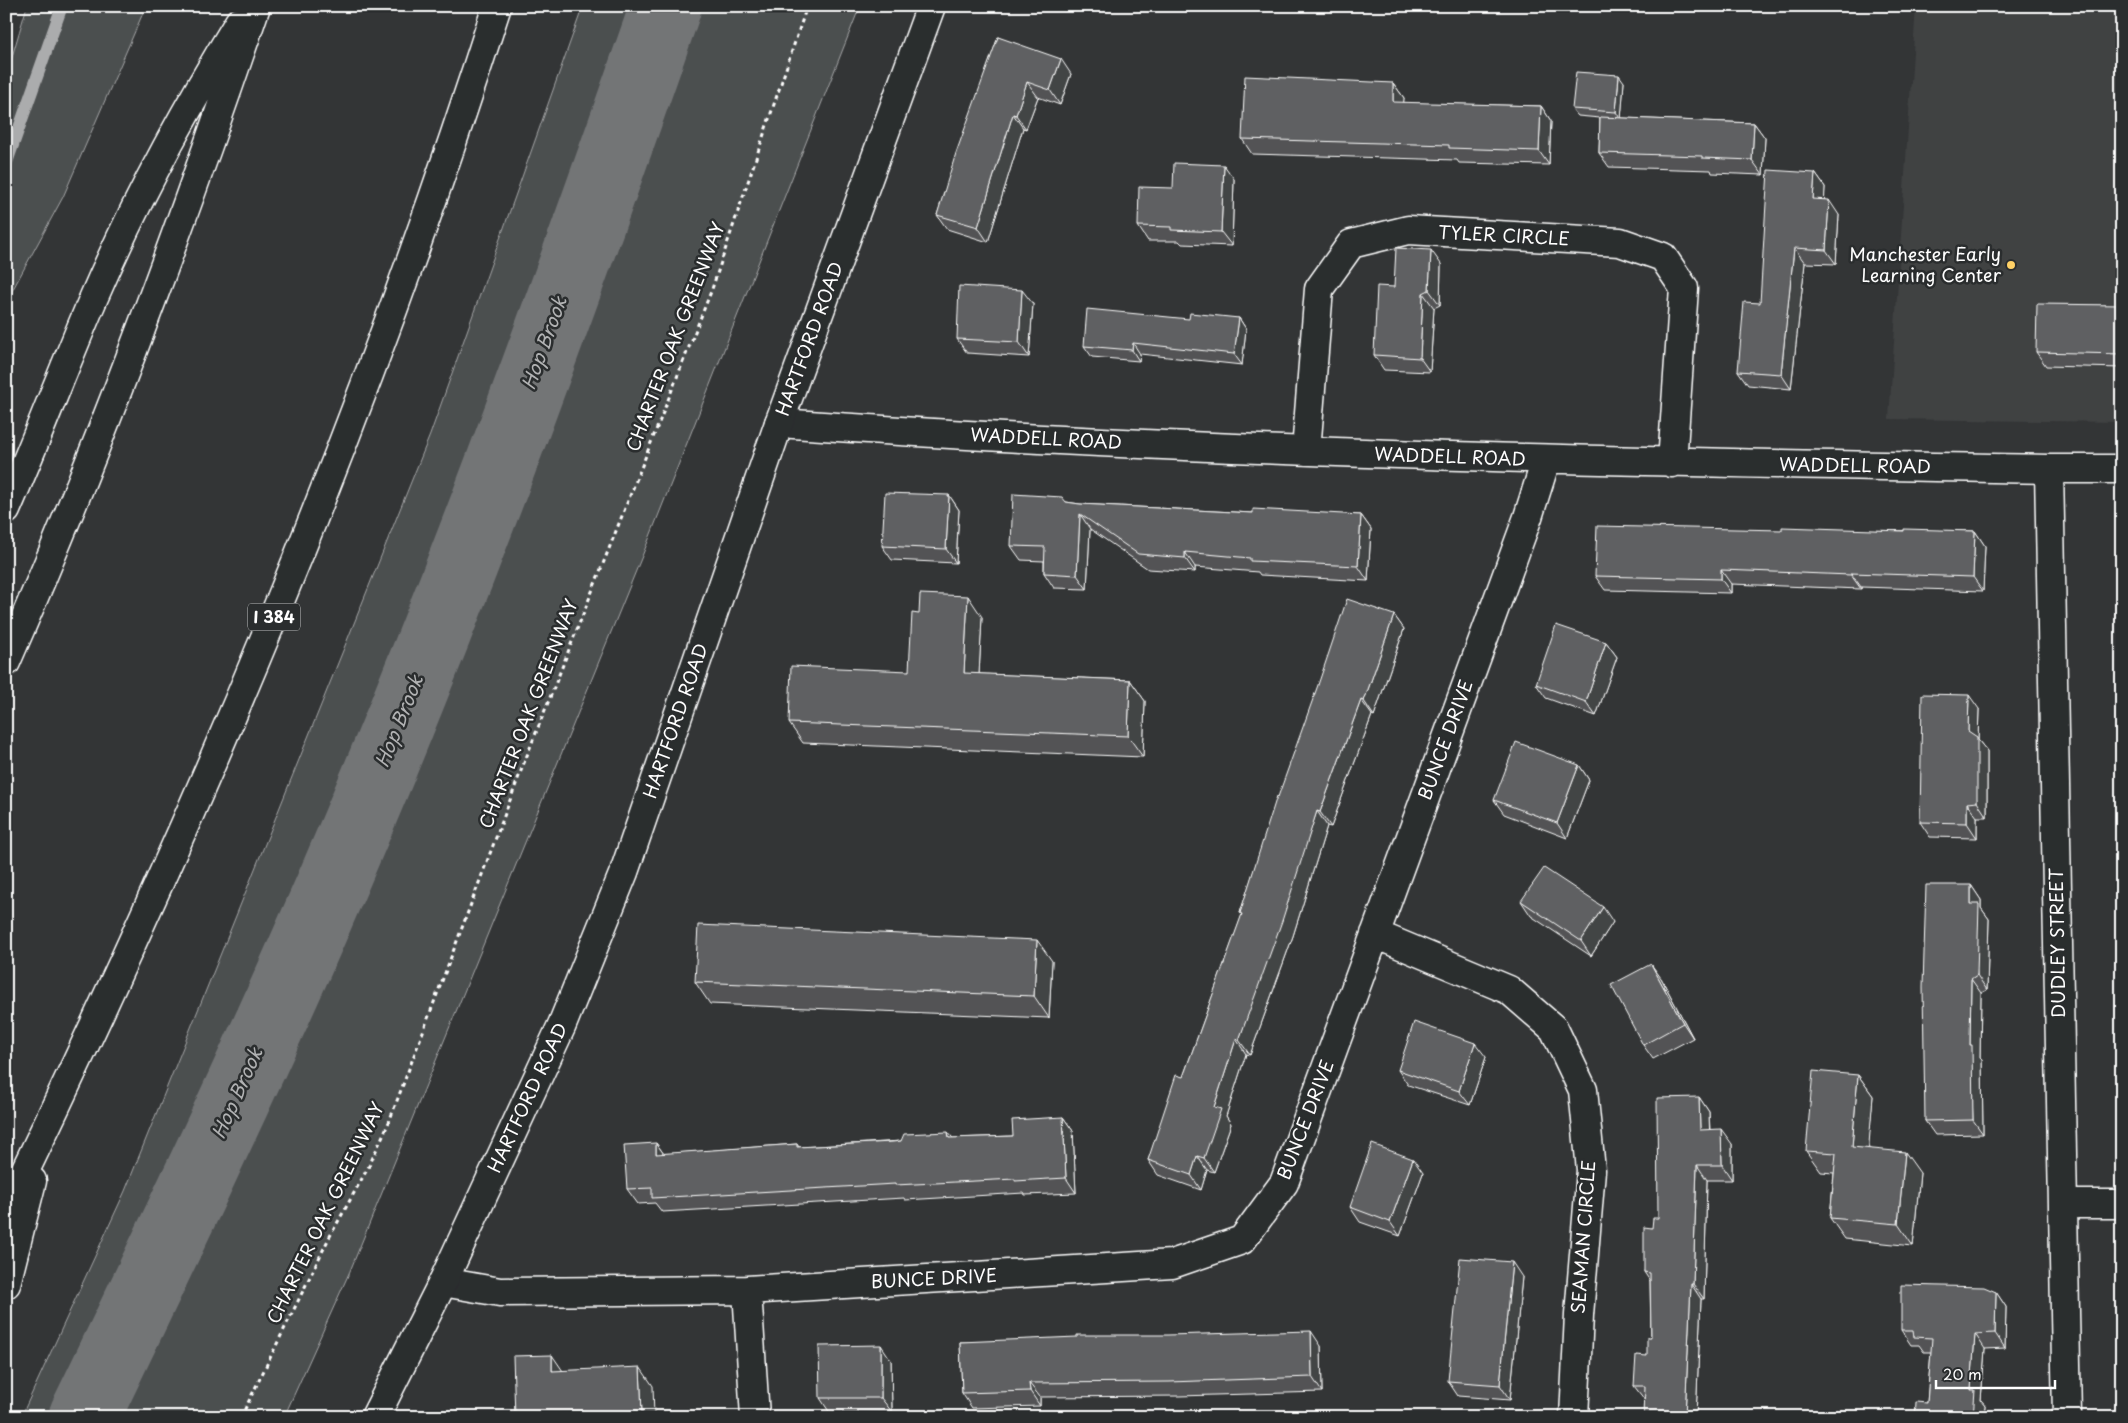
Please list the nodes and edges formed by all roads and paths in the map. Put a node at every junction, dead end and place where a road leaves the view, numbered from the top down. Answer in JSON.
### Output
{"nodes":[{"id":1,"x":249,"y":6,"type":"edge"},
{"id":2,"x":256,"y":6,"type":"edge"},
{"id":3,"x":497,"y":6,"type":"edge"},
{"id":4,"x":807,"y":6,"type":"edge"},
{"id":5,"x":932,"y":6,"type":"edge"},
{"id":6,"x":779,"y":423,"type":"junction"},
{"id":7,"x":1306,"y":452,"type":"junction"},
{"id":8,"x":1546,"y":460,"type":"junction"},
{"id":9,"x":1672,"y":463,"type":"junction"},
{"id":10,"x":2049,"y":469,"type":"junction"},
{"id":11,"x":2122,"y":469,"type":"edge"},
{"id":12,"x":6,"y":510,"type":"edge"},
{"id":13,"x":6,"y":662,"type":"edge"},
{"id":14,"x":1375,"y":934,"type":"junction"},
{"id":15,"x":40,"y":1140,"type":"junction"},
{"id":16,"x":2064,"y":1204,"type":"junction"},
{"id":17,"x":2122,"y":1204,"type":"edge"},
{"id":18,"x":6,"y":1210,"type":"edge"},
{"id":19,"x":443,"y":1282,"type":"junction"},
{"id":20,"x":6,"y":1284,"type":"edge"},
{"id":21,"x":747,"y":1290,"type":"junction"},
{"id":22,"x":241,"y":1417,"type":"edge"},
{"id":23,"x":375,"y":1417,"type":"edge"},
{"id":24,"x":755,"y":1417,"type":"edge"},
{"id":25,"x":1574,"y":1417,"type":"edge"},
{"id":26,"x":2067,"y":1417,"type":"edge"}],
"edges":[{"from":1,"to":12,"type":"main road"},
{"from":2,"to":13,"type":"main road"},
{"from":3,"to":15,"type":"main road","number":"I 384"},
{"from":4,"to":22,"type":"path","name":"CHARTER OAK GREENWAY"},
{"from":5,"to":6,"type":"main road","name":"HARTFORD ROAD"},
{"from":6,"to":7,"type":"main road","name":"WADDELL ROAD"},
{"from":6,"to":19,"type":"main road","name":"HARTFORD ROAD"},
{"from":7,"to":8,"type":"main road","name":"WADDELL ROAD"},
{"from":7,"to":9,"type":"main road","name":"TYLER CIRCLE"},
{"from":8,"to":9,"type":"main road","name":"WADDELL ROAD"},
{"from":8,"to":14,"type":"main road","name":"BUNCE DRIVE"},
{"from":9,"to":10,"type":"main road","name":"WADDELL ROAD"},
{"from":10,"to":11,"type":"main road","name":"WADDELL ROAD"},
{"from":10,"to":16,"type":"main road","name":"DUDLEY STREET"},
{"from":14,"to":21,"type":"main road","name":"BUNCE DRIVE"},
{"from":14,"to":25,"type":"main road","name":"SEAMAN CIRCLE"},
{"from":15,"to":18,"type":"main road","number":"I 384"},
{"from":15,"to":20,"type":"main road"},
{"from":16,"to":17,"type":"main road"},
{"from":16,"to":26,"type":"main road","name":"DUDLEY STREET"},
{"from":19,"to":21,"type":"main road","name":"BUNCE DRIVE"},
{"from":19,"to":23,"type":"main road","name":"HARTFORD ROAD"},
{"from":21,"to":24,"type":"main road"}]}
